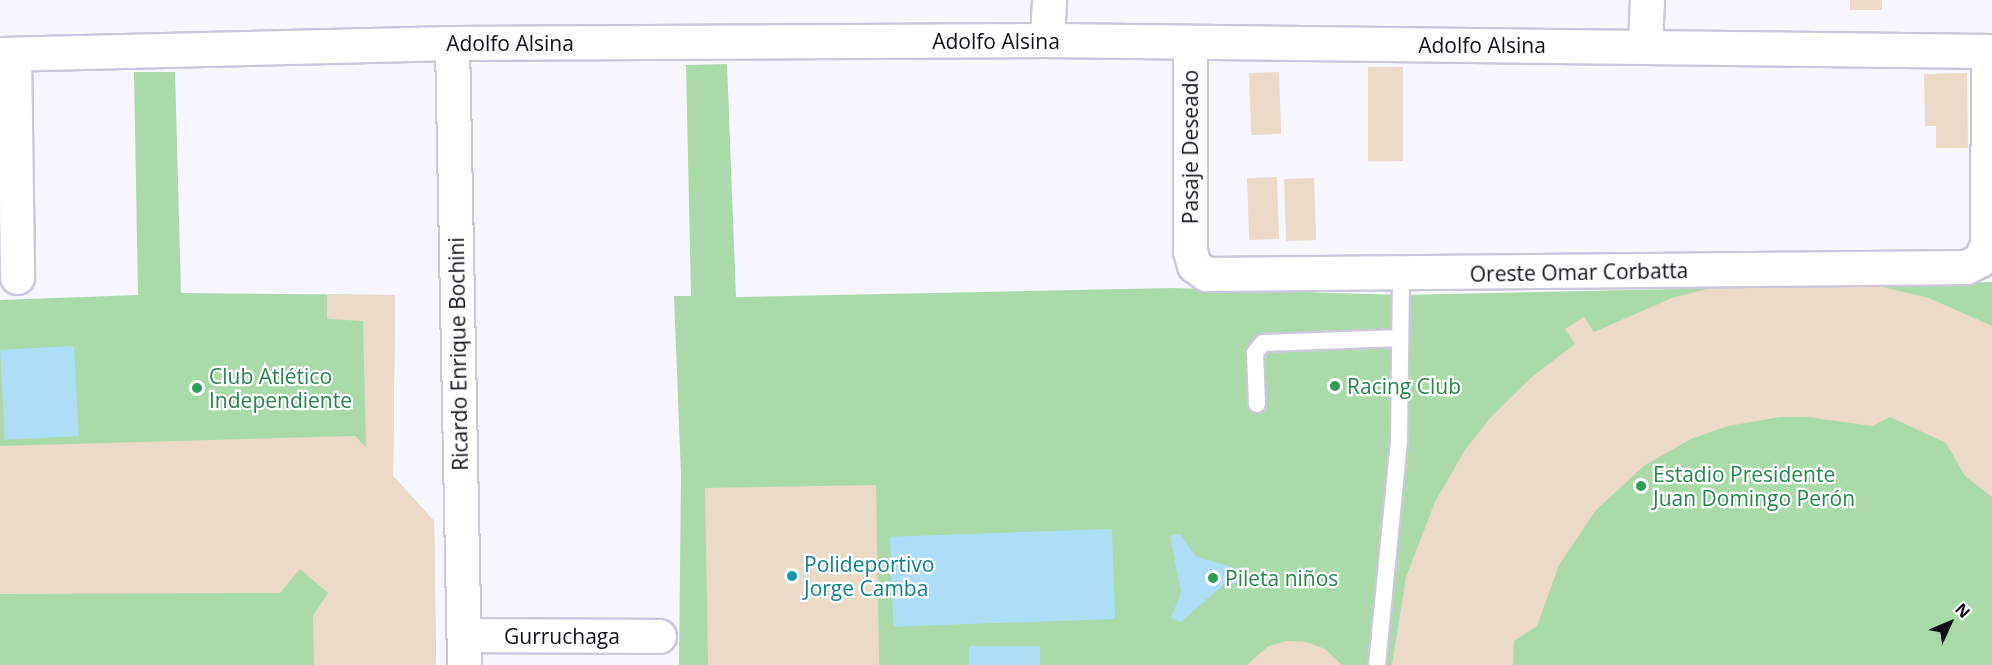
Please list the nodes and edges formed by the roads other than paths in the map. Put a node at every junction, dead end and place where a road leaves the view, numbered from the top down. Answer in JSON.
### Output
{"nodes":[{"id":1,"x":1049,"y":0,"type":"edge"},
{"id":2,"x":1647,"y":0,"type":"edge"},
{"id":3,"x":1047,"y":40,"type":"junction"},
{"id":4,"x":452,"y":43,"type":"junction"},
{"id":5,"x":1190,"y":44,"type":"junction"},
{"id":6,"x":1645,"y":45,"type":"junction"},
{"id":7,"x":1990,"y":51,"type":"edge"},
{"id":8,"x":7,"y":54,"type":"edge"},
{"id":9,"x":1190,"y":251,"type":"joint"},
{"id":10,"x":1401,"y":274,"type":"junction"},
{"id":11,"x":17,"y":278,"type":"dead end"},
{"id":12,"x":1400,"y":338,"type":"junction"},
{"id":13,"x":1257,"y":404,"type":"dead end"},
{"id":14,"x":659,"y":636,"type":"dead end"},
{"id":15,"x":464,"y":650,"type":"edge"},
{"id":16,"x":1377,"y":665,"type":"edge"}],
"edges":[{"from":1,"to":3,"type":"street"},
{"from":2,"to":6,"type":"street"},
{"from":3,"to":4,"type":"street","name":"Adolfo Alsina"},
{"from":3,"to":5,"type":"street","name":"Adolfo Alsina"},
{"from":4,"to":8,"type":"street","name":"Adolfo Alsina"},
{"from":4,"to":15,"type":"street","name":"Ricardo Enrique Bochini"},
{"from":5,"to":6,"type":"street","name":"Adolfo Alsina"},
{"from":5,"to":9,"type":"street","name":"Pasaje Deseado"},
{"from":6,"to":7,"type":"street","name":"Adolfo Alsina"},
{"from":7,"to":10,"type":"street","name":"Oreste Omar Corbatta"},
{"from":8,"to":11,"type":"street"},
{"from":9,"to":10,"type":"street","name":"Oreste Omar Corbatta"},
{"from":10,"to":12,"type":"lane"},
{"from":12,"to":13,"type":"lane"},
{"from":12,"to":16,"type":"lane"},
{"from":14,"to":15,"type":"street","name":"Gurruchaga"}]}
